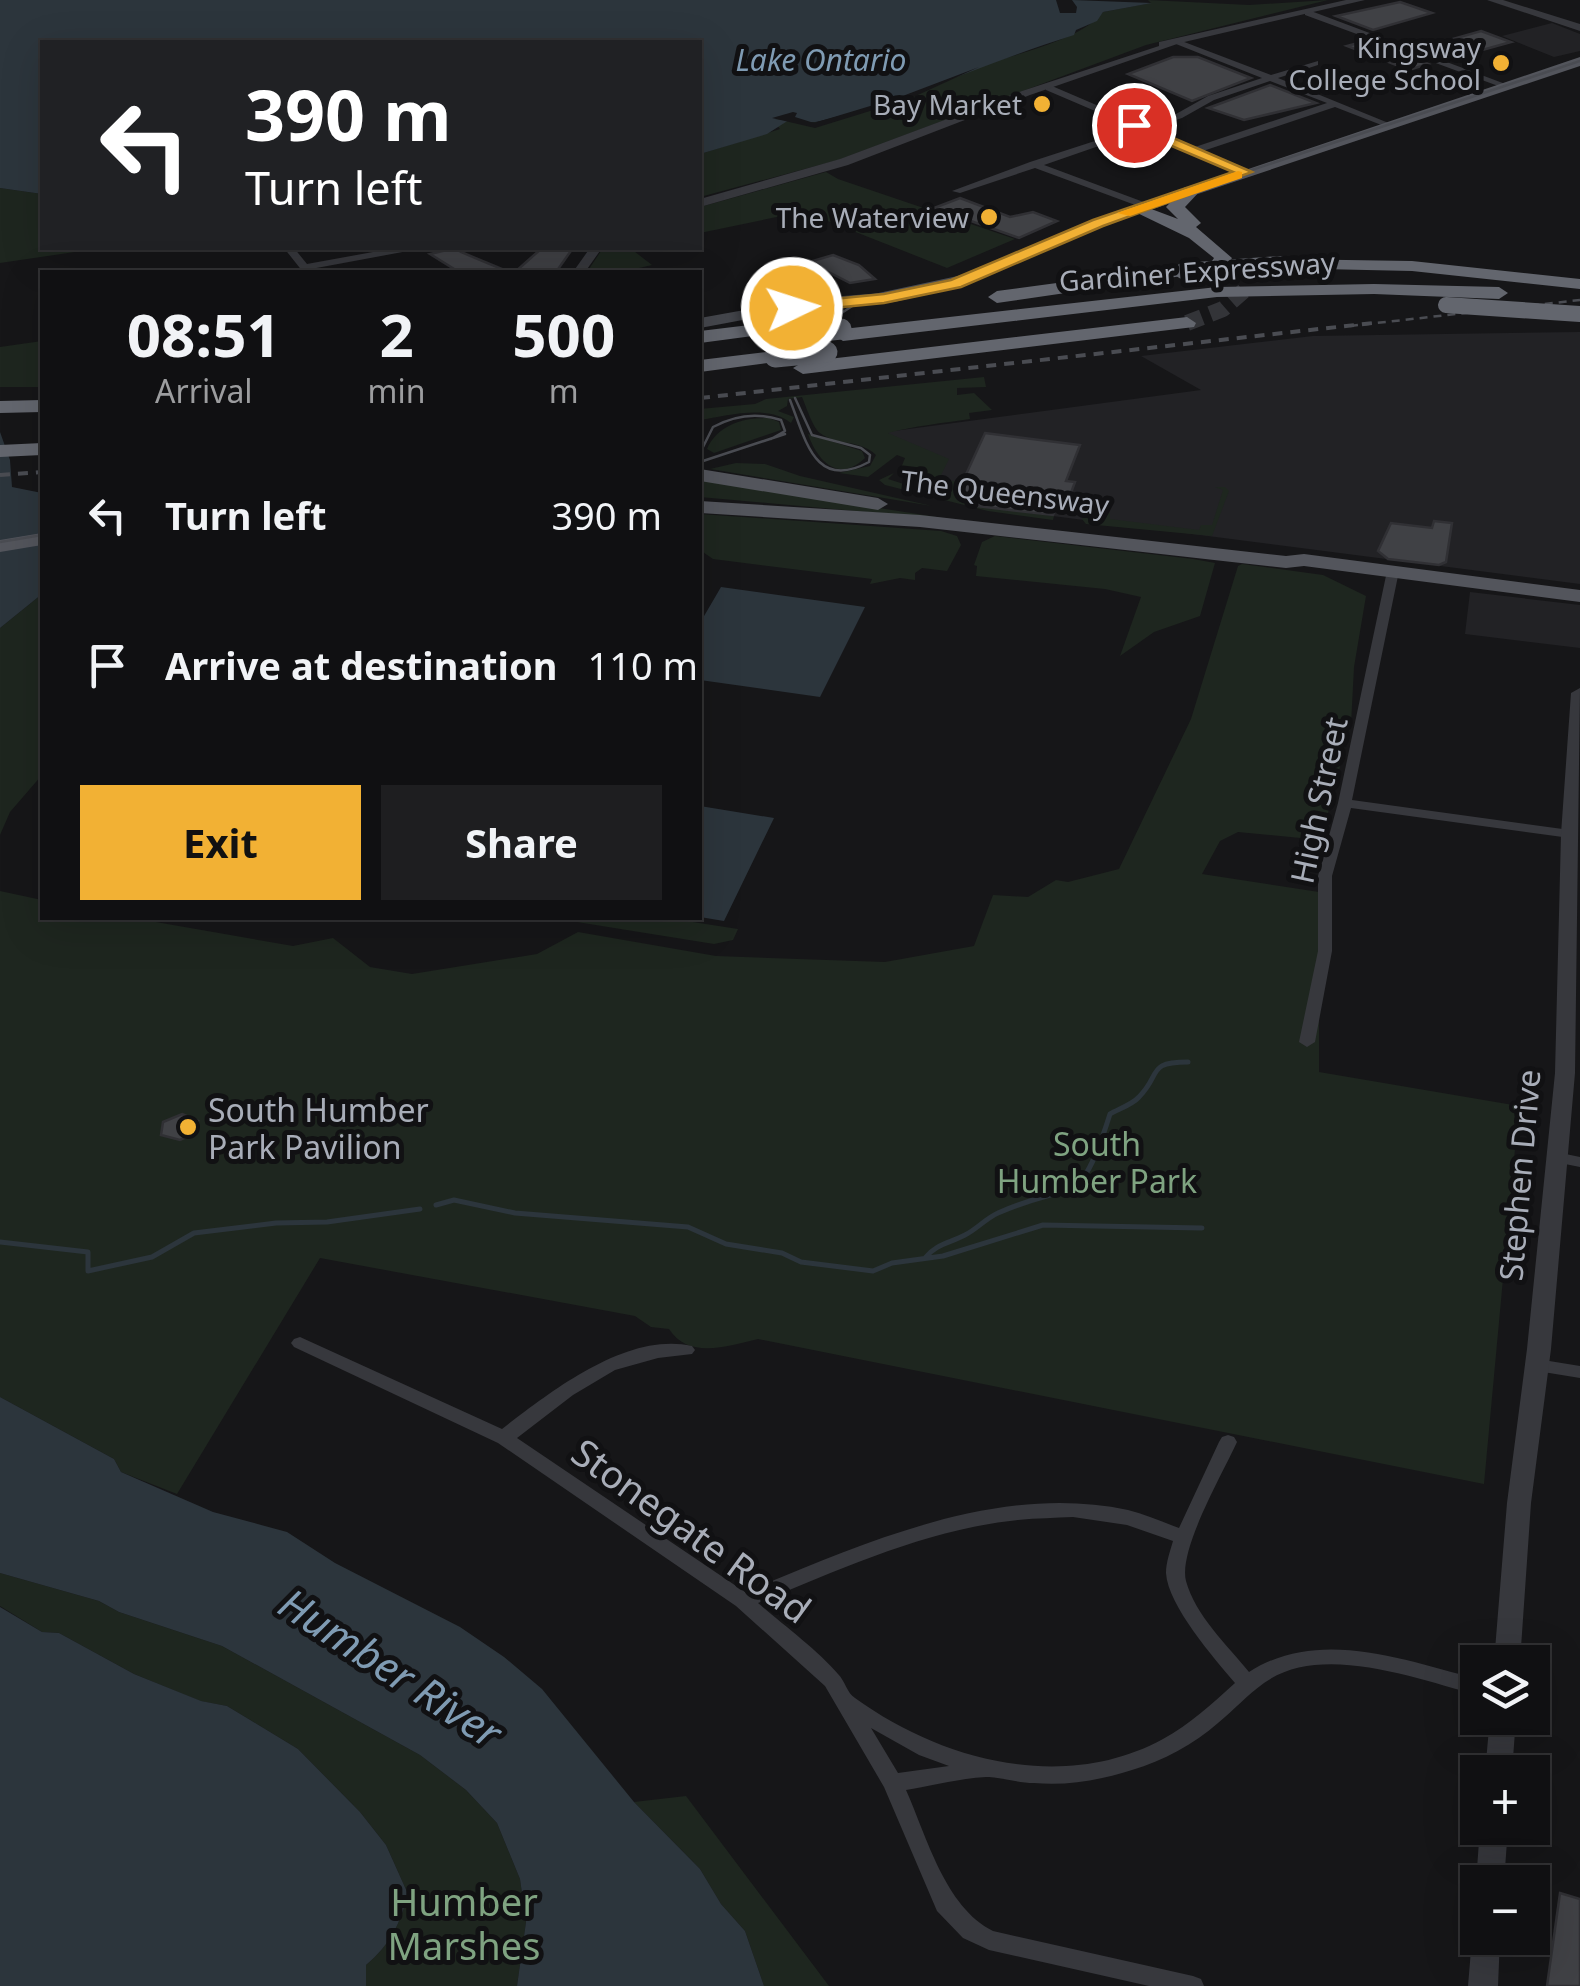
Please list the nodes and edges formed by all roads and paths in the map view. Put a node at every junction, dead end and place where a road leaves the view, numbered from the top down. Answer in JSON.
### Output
{"nodes":[{"id":1,"x":1338,"y":0,"type":"edge"},
{"id":2,"x":1360,"y":0,"type":"edge"},
{"id":3,"x":1492,"y":0,"type":"edge"},
{"id":4,"x":1518,"y":0,"type":"edge"},
{"id":5,"x":1308,"y":13,"type":"junction"},
{"id":6,"x":1580,"y":24,"type":"edge"},
{"id":7,"x":1252,"y":25,"type":"junction"},
{"id":8,"x":1177,"y":43,"type":"junction"},
{"id":9,"x":1580,"y":62,"type":"edge"},
{"id":10,"x":1316,"y":63,"type":"dead end"},
{"id":11,"x":1268,"y":79,"type":"junction"},
{"id":12,"x":1504,"y":85,"type":"junction"},
{"id":13,"x":1044,"y":90,"type":"junction"},
{"id":14,"x":1334,"y":104,"type":"junction"},
{"id":15,"x":1387,"y":124,"type":"junction"},
{"id":16,"x":1142,"y":128,"type":"junction"},
{"id":17,"x":1193,"y":150,"type":"junction"},
{"id":18,"x":1032,"y":164,"type":"junction"},
{"id":19,"x":1245,"y":172,"type":"junction"},
{"id":20,"x":957,"y":191,"type":"dead end"},
{"id":21,"x":1190,"y":191,"type":"junction"},
{"id":22,"x":702,"y":202,"type":"edge"},
{"id":23,"x":1142,"y":208,"type":"junction"},
{"id":24,"x":1192,"y":223,"type":"junction"},
{"id":25,"x":291,"y":250,"type":"edge"},
{"id":26,"x":399,"y":250,"type":"edge"},
{"id":27,"x":307,"y":270,"type":"edge"},
{"id":28,"x":1580,"y":284,"type":"edge"},
{"id":29,"x":1248,"y":287,"type":"dead end"},
{"id":30,"x":1580,"y":300,"type":"edge"},
{"id":31,"x":1580,"y":314,"type":"edge"},
{"id":32,"x":702,"y":323,"type":"edge"},
{"id":33,"x":1186,"y":323,"type":"tunnel mouth"},
{"id":34,"x":842,"y":332,"type":"junction"},
{"id":35,"x":702,"y":337,"type":"edge"},
{"id":36,"x":702,"y":350,"type":"edge"},
{"id":37,"x":773,"y":364,"type":"junction"},
{"id":38,"x":702,"y":366,"type":"edge"},
{"id":39,"x":702,"y":379,"type":"edge"},
{"id":40,"x":40,"y":394,"type":"edge"},
{"id":41,"x":0,"y":395,"type":"edge"},
{"id":42,"x":40,"y":406,"type":"edge"},
{"id":43,"x":0,"y":408,"type":"edge"},
{"id":44,"x":40,"y":419,"type":"edge"},
{"id":45,"x":0,"y":420,"type":"edge"},
{"id":46,"x":0,"y":440,"type":"edge"},
{"id":47,"x":40,"y":442,"type":"edge"},
{"id":48,"x":40,"y":442,"type":"edge"},
{"id":49,"x":0,"y":452,"type":"edge"},
{"id":50,"x":702,"y":475,"type":"edge"},
{"id":51,"x":702,"y":507,"type":"edge"},
{"id":52,"x":40,"y":524,"type":"edge"},
{"id":53,"x":0,"y":532,"type":"edge"},
{"id":54,"x":40,"y":539,"type":"edge"},
{"id":55,"x":0,"y":546,"type":"edge"},
{"id":56,"x":1304,"y":560,"type":"junction"},
{"id":57,"x":1393,"y":571,"type":"junction"},
{"id":58,"x":1580,"y":596,"type":"edge"},
{"id":59,"x":1580,"y":693,"type":"edge"},
{"id":60,"x":1580,"y":709,"type":"edge"},
{"id":61,"x":1345,"y":803,"type":"junction"},
{"id":62,"x":1570,"y":834,"type":"junction"},
{"id":63,"x":1573,"y":989,"type":"edge"},
{"id":64,"x":1308,"y":1042,"type":"dead end"},
{"id":65,"x":1572,"y":1074,"type":"edge"},
{"id":66,"x":1568,"y":1160,"type":"edge"},
{"id":67,"x":300,"y":1343,"type":"dead end"},
{"id":68,"x":686,"y":1350,"type":"dead end"},
{"id":69,"x":1538,"y":1364,"type":"junction"},
{"id":70,"x":1580,"y":1372,"type":"edge"},
{"id":71,"x":504,"y":1438,"type":"junction"},
{"id":72,"x":1228,"y":1442,"type":"dead end"},
{"id":73,"x":1182,"y":1537,"type":"junction"},
{"id":74,"x":743,"y":1601,"type":"junction"},
{"id":75,"x":1508,"y":1645,"type":"edge"},
{"id":76,"x":1246,"y":1682,"type":"junction"},
{"id":77,"x":1460,"y":1683,"type":"edge"},
{"id":78,"x":848,"y":1703,"type":"junction"},
{"id":79,"x":986,"y":1770,"type":"junction"},
{"id":80,"x":894,"y":1783,"type":"junction"},
{"id":81,"x":1485,"y":1955,"type":"edge"},
{"id":82,"x":1193,"y":1986,"type":"edge"},
{"id":83,"x":1483,"y":1986,"type":"edge"}],
"edges":[{"from":1,"to":7,"type":"street"},
{"from":2,"to":5,"type":"street"},
{"from":3,"to":6,"type":"street"},
{"from":4,"to":6,"type":"street"},
{"from":5,"to":7,"type":"street"},
{"from":5,"to":12,"type":"street"},
{"from":7,"to":8,"type":"street"},
{"from":8,"to":11,"type":"street"},
{"from":8,"to":13,"type":"street"},
{"from":9,"to":12,"type":"main road"},
{"from":10,"to":11,"type":"street"},
{"from":11,"to":14,"type":"street"},
{"from":11,"to":16,"type":"street"},
{"from":12,"to":15,"type":"main road"},
{"from":13,"to":16,"type":"street"},
{"from":13,"to":22,"type":"street"},
{"from":14,"to":15,"type":"street"},
{"from":14,"to":17,"type":"street"},
{"from":15,"to":19,"type":"main road"},
{"from":16,"to":17,"type":"street"},
{"from":16,"to":18,"type":"street"},
{"from":17,"to":19,"type":"street"},
{"from":18,"to":20,"type":"street"},
{"from":18,"to":23,"type":"street"},
{"from":19,"to":21,"type":"main road"},
{"from":21,"to":23,"type":"main road"},
{"from":21,"to":24,"type":"highway"},
{"from":23,"to":24,"type":"highway"},
{"from":23,"to":32,"type":"main road"},
{"from":23,"to":34,"type":"highway"},
{"from":24,"to":29,"type":"highway"},
{"from":25,"to":27,"type":"street"},
{"from":26,"to":27,"type":"street"},
{"from":28,"to":35,"type":"highway","bridge":true},
{"from":30,"to":34,"type":"highway","name":"Gardiner Expressway"},
{"from":31,"to":37,"type":"highway","name":"Gardiner Expressway","bridge":true},
{"from":33,"to":37,"type":"highway"},
{"from":34,"to":36,"type":"highway","name":"Gardiner Expressway","bridge":true},
{"from":37,"to":38,"type":"highway","name":"Gardiner Expressway"},
{"from":37,"to":39,"type":"highway"},
{"from":40,"to":41,"type":"highway"},
{"from":42,"to":43,"type":"highway"},
{"from":44,"to":45,"type":"highway"},
{"from":46,"to":47,"type":"highway"},
{"from":48,"to":49,"type":"highway"},
{"from":50,"to":56,"type":"main road","name":"The Queensway"},
{"from":51,"to":56,"type":"main road","name":"The Queensway"},
{"from":52,"to":53,"type":"main road"},
{"from":54,"to":55,"type":"main road"},
{"from":56,"to":57,"type":"main road","name":"The Queensway"},
{"from":57,"to":58,"type":"main road","name":"The Queensway"},
{"from":57,"to":61,"type":"street","name":"High Street"},
{"from":59,"to":60,"type":"street","name":"Stephen Drive"},
{"from":60,"to":62,"type":"street","name":"Stephen Drive"},
{"from":61,"to":62,"type":"street"},
{"from":61,"to":64,"type":"street","name":"High Street"},
{"from":62,"to":63,"type":"street","name":"Stephen Drive"},
{"from":63,"to":65,"type":"street","name":"Stephen Drive"},
{"from":65,"to":66,"type":"street","name":"Stephen Drive"},
{"from":66,"to":69,"type":"street","name":"Stephen Drive"},
{"from":67,"to":71,"type":"street","name":"Stonegate Road"},
{"from":68,"to":71,"type":"street"},
{"from":69,"to":70,"type":"street"},
{"from":69,"to":75,"type":"street","name":"Stephen Drive"},
{"from":71,"to":74,"type":"street","name":"Stonegate Road"},
{"from":72,"to":73,"type":"street"},
{"from":73,"to":74,"type":"street"},
{"from":73,"to":76,"type":"street"},
{"from":74,"to":78,"type":"street","name":"Stonegate Road"},
{"from":76,"to":77,"type":"street"},
{"from":76,"to":79,"type":"street"},
{"from":78,"to":79,"type":"street"},
{"from":78,"to":80,"type":"street","name":"Stonegate Road"},
{"from":79,"to":80,"type":"street"},
{"from":80,"to":82,"type":"street","name":"Stonegate Road"},
{"from":81,"to":83,"type":"street"}]}
